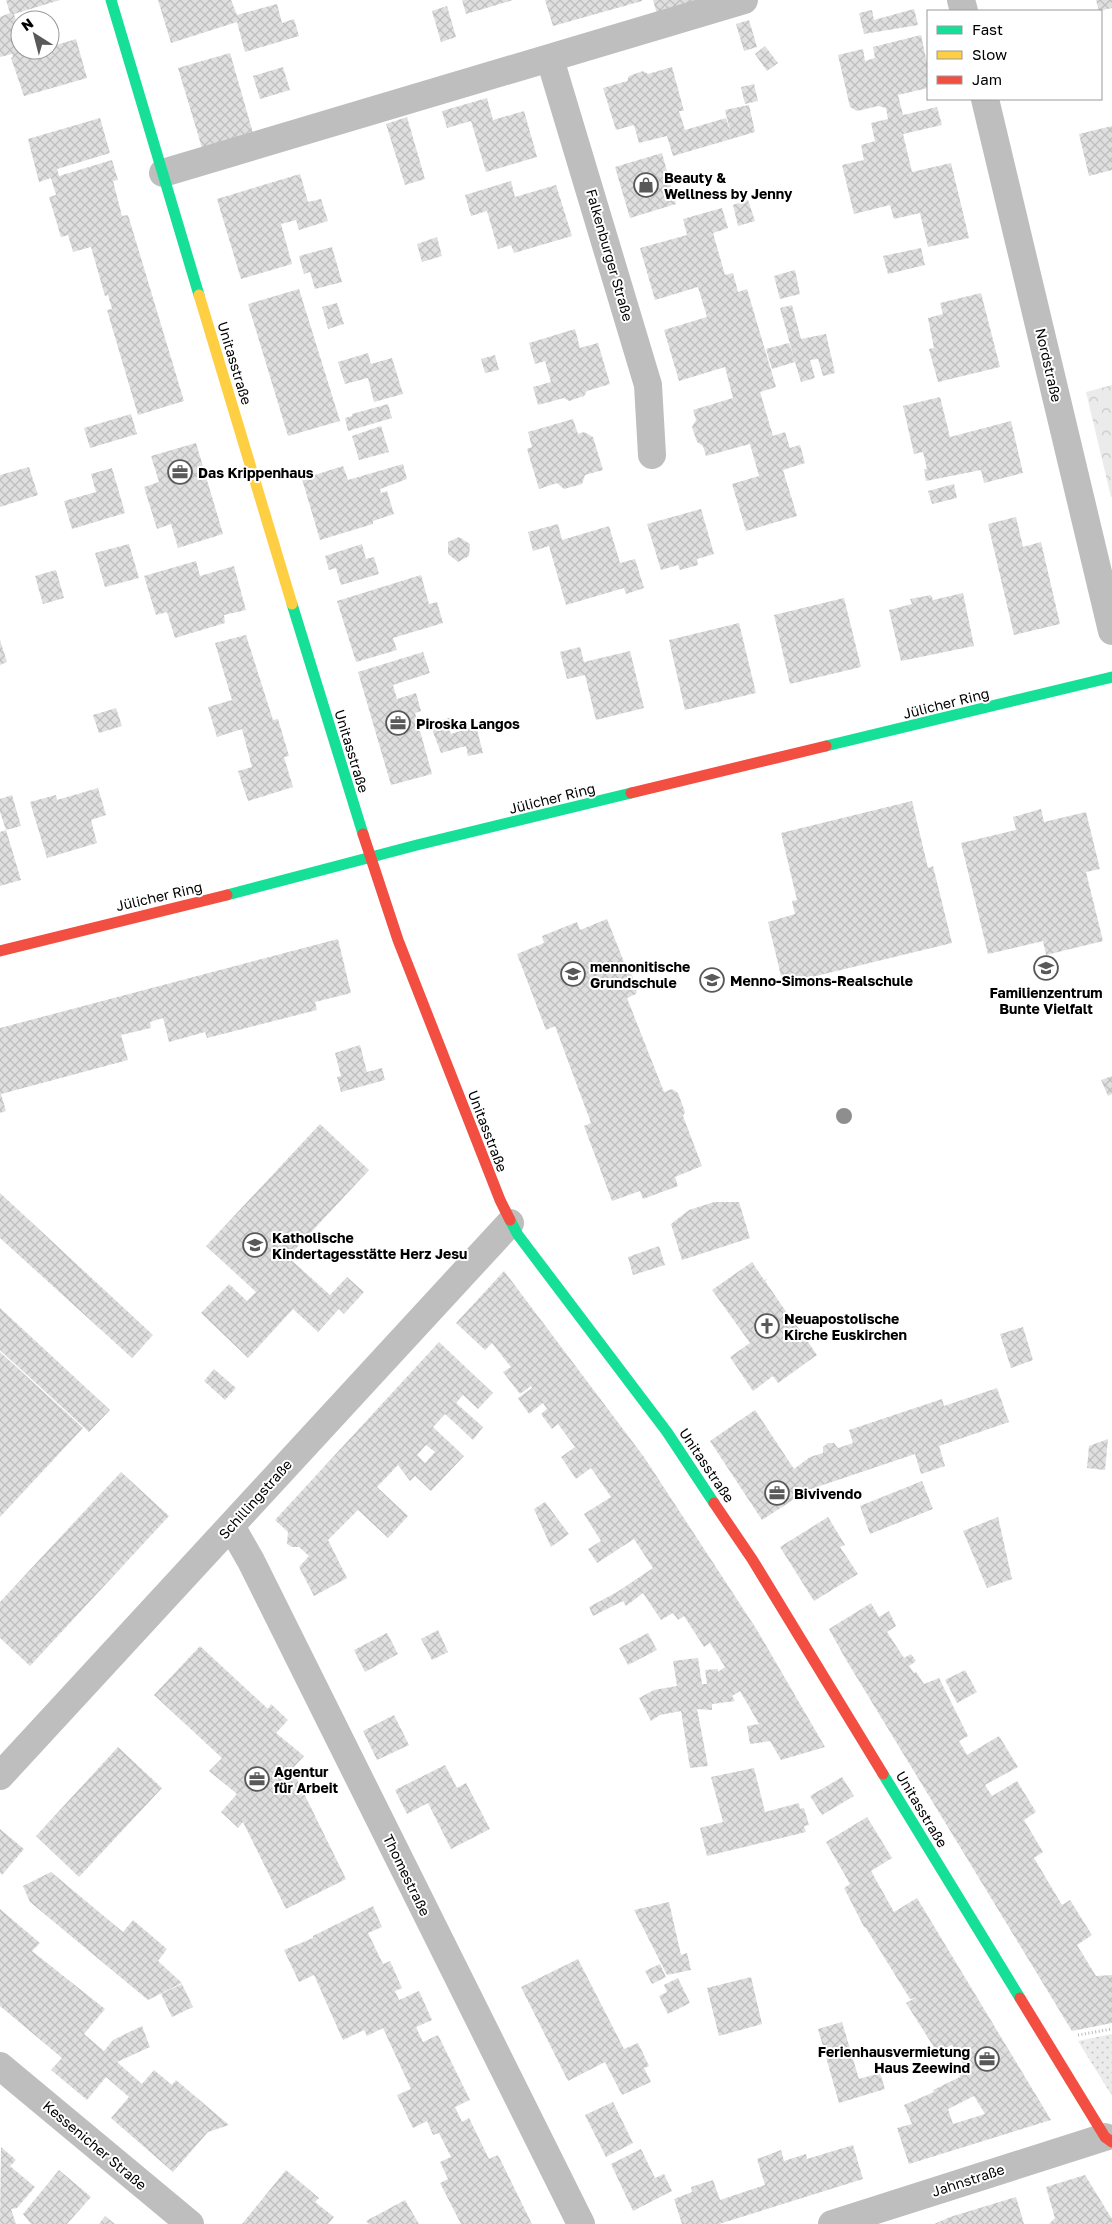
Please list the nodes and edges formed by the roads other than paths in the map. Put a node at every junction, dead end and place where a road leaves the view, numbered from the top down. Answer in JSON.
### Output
{"nodes":[{"id":1,"x":111,"y":0,"type":"edge"},
{"id":2,"x":744,"y":0,"type":"edge"},
{"id":3,"x":550,"y":59,"type":"junction"},
{"id":4,"x":985,"y":100,"type":"edge"},
{"id":5,"x":163,"y":173,"type":"junction"},
{"id":6,"x":652,"y":455,"type":"dead end"},
{"id":7,"x":1112,"y":631,"type":"edge"},
{"id":8,"x":1112,"y":677,"type":"edge"},
{"id":9,"x":371,"y":859,"type":"junction"},
{"id":10,"x":0,"y":951,"type":"edge"},
{"id":11,"x":510,"y":1223,"type":"junction"},
{"id":12,"x":231,"y":1526,"type":"junction"},
{"id":13,"x":0,"y":1776,"type":"edge"},
{"id":14,"x":0,"y":2066,"type":"edge"},
{"id":15,"x":1108,"y":2140,"type":"edge"},
{"id":16,"x":190,"y":2224,"type":"edge"},
{"id":17,"x":582,"y":2224,"type":"edge"},
{"id":18,"x":832,"y":2224,"type":"edge"}],
"edges":[{"from":1,"to":5,"type":"street","name":"Unitasstraße"},
{"from":2,"to":3,"type":"street"},
{"from":3,"to":5,"type":"street"},
{"from":3,"to":6,"type":"street","name":"Falkenburger Straße"},
{"from":4,"to":7,"type":"street","name":"Nordstraße"},
{"from":5,"to":9,"type":"street","name":"Unitasstraße"},
{"from":8,"to":9,"type":"street","name":"Jülicher Ring"},
{"from":9,"to":10,"type":"street","name":"Jülicher Ring"},
{"from":9,"to":11,"type":"street","name":"Unitasstraße"},
{"from":11,"to":12,"type":"street","name":"Schillingstraße"},
{"from":11,"to":15,"type":"street","name":"Unitasstraße"},
{"from":12,"to":13,"type":"street","name":"Schillingstraße"},
{"from":12,"to":17,"type":"street","name":"Thomestraße"},
{"from":14,"to":16,"type":"street","name":"Kessenicher Straße"},
{"from":15,"to":18,"type":"street","name":"Jahnstraße"}]}
